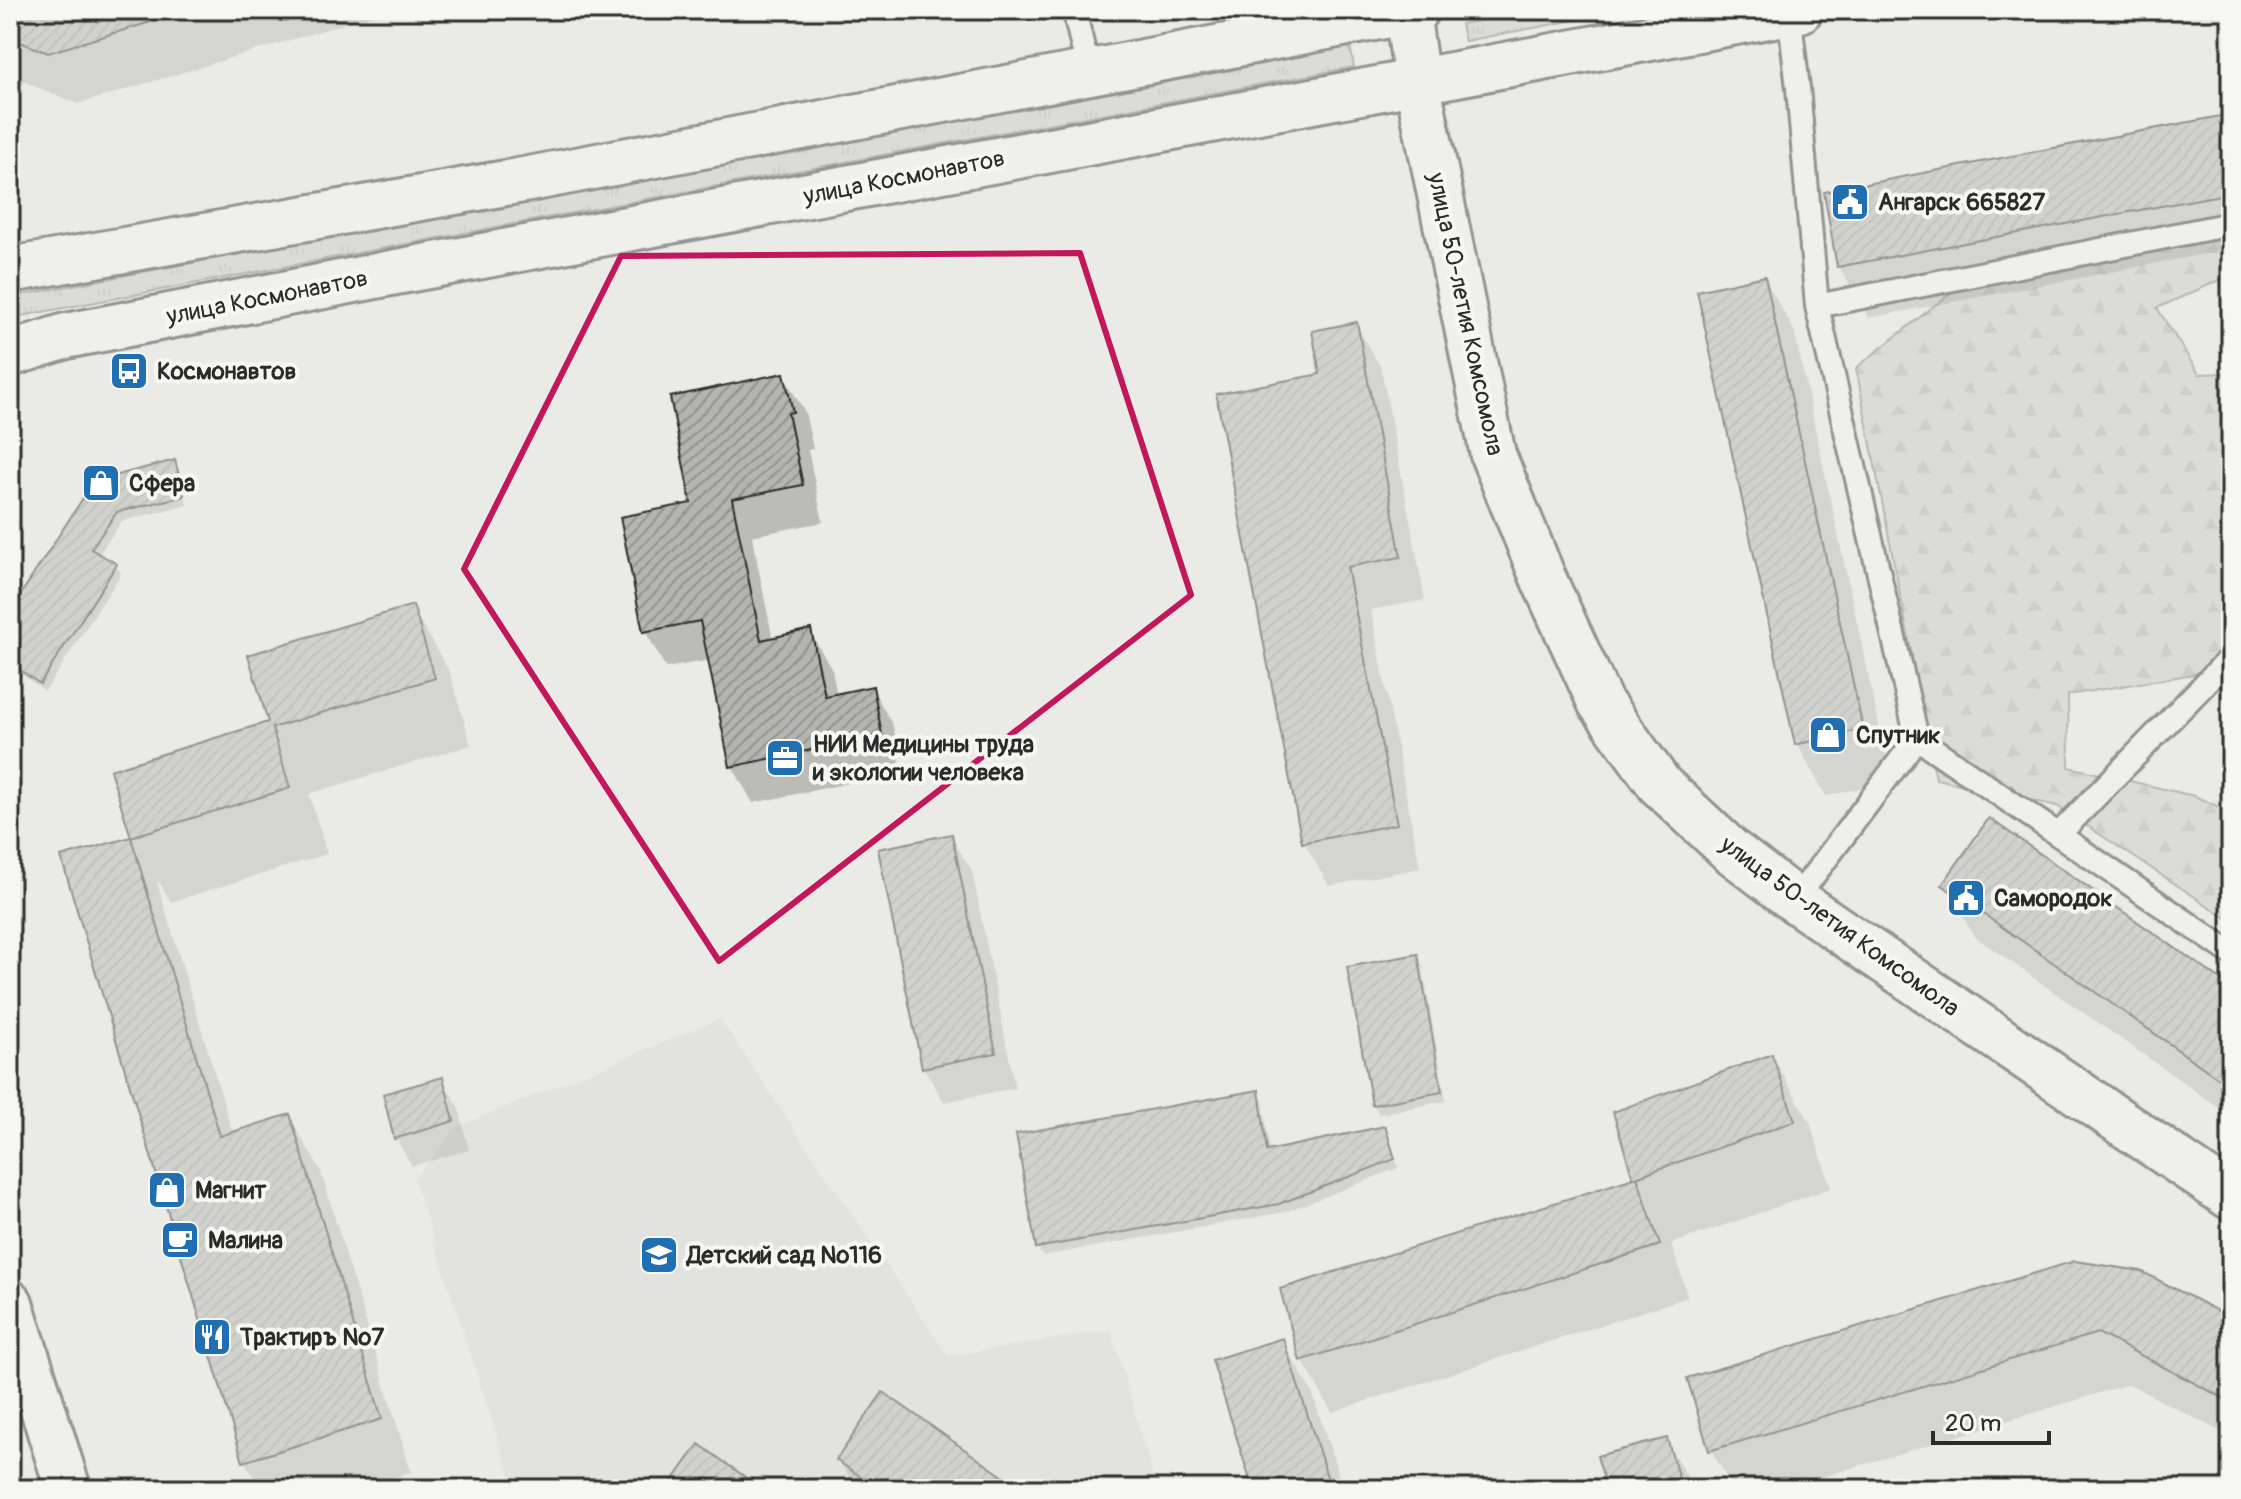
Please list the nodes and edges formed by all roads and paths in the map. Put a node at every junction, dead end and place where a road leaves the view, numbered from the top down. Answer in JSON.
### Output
{"nodes":[{"id":1,"x":1074,"y":10,"type":"edge"},
{"id":2,"x":1411,"y":11,"type":"edge"},
{"id":3,"x":1794,"y":11,"type":"edge"},
{"id":4,"x":1089,"y":73,"type":"junction"},
{"id":5,"x":1417,"y":81,"type":"junction"},
{"id":6,"x":2231,"y":224,"type":"edge"},
{"id":7,"x":10,"y":270,"type":"edge"},
{"id":8,"x":1817,"y":306,"type":"junction"},
{"id":9,"x":10,"y":354,"type":"edge"},
{"id":10,"x":2231,"y":657,"type":"edge"},
{"id":11,"x":1917,"y":738,"type":"junction"},
{"id":12,"x":2059,"y":834,"type":"junction"},
{"id":13,"x":1795,"y":900,"type":"junction"},
{"id":14,"x":2231,"y":953,"type":"edge"},
{"id":15,"x":2231,"y":1197,"type":"edge"},
{"id":16,"x":10,"y":1303,"type":"edge"},
{"id":17,"x":68,"y":1489,"type":"edge"}],
"edges":[{"from":1,"to":4,"type":"lane"},
{"from":2,"to":4,"type":"street"},
{"from":2,"to":5,"type":"street","name":"улица 50-летия Комсомола"},
{"from":3,"to":5,"type":"street","name":"улица Космонавтов"},
{"from":3,"to":8,"type":"lane"},
{"from":4,"to":7,"type":"street"},
{"from":5,"to":9,"type":"street","name":"улица Космонавтов"},
{"from":5,"to":13,"type":"street","name":"улица 50-летия Комсомола"},
{"from":6,"to":8,"type":"lane"},
{"from":8,"to":11,"type":"lane"},
{"from":10,"to":12,"type":"lane"},
{"from":11,"to":12,"type":"lane"},
{"from":11,"to":13,"type":"lane"},
{"from":12,"to":14,"type":"lane"},
{"from":13,"to":15,"type":"street","name":"улица 50-летия Комсомола"},
{"from":16,"to":17,"type":"street"}]}
